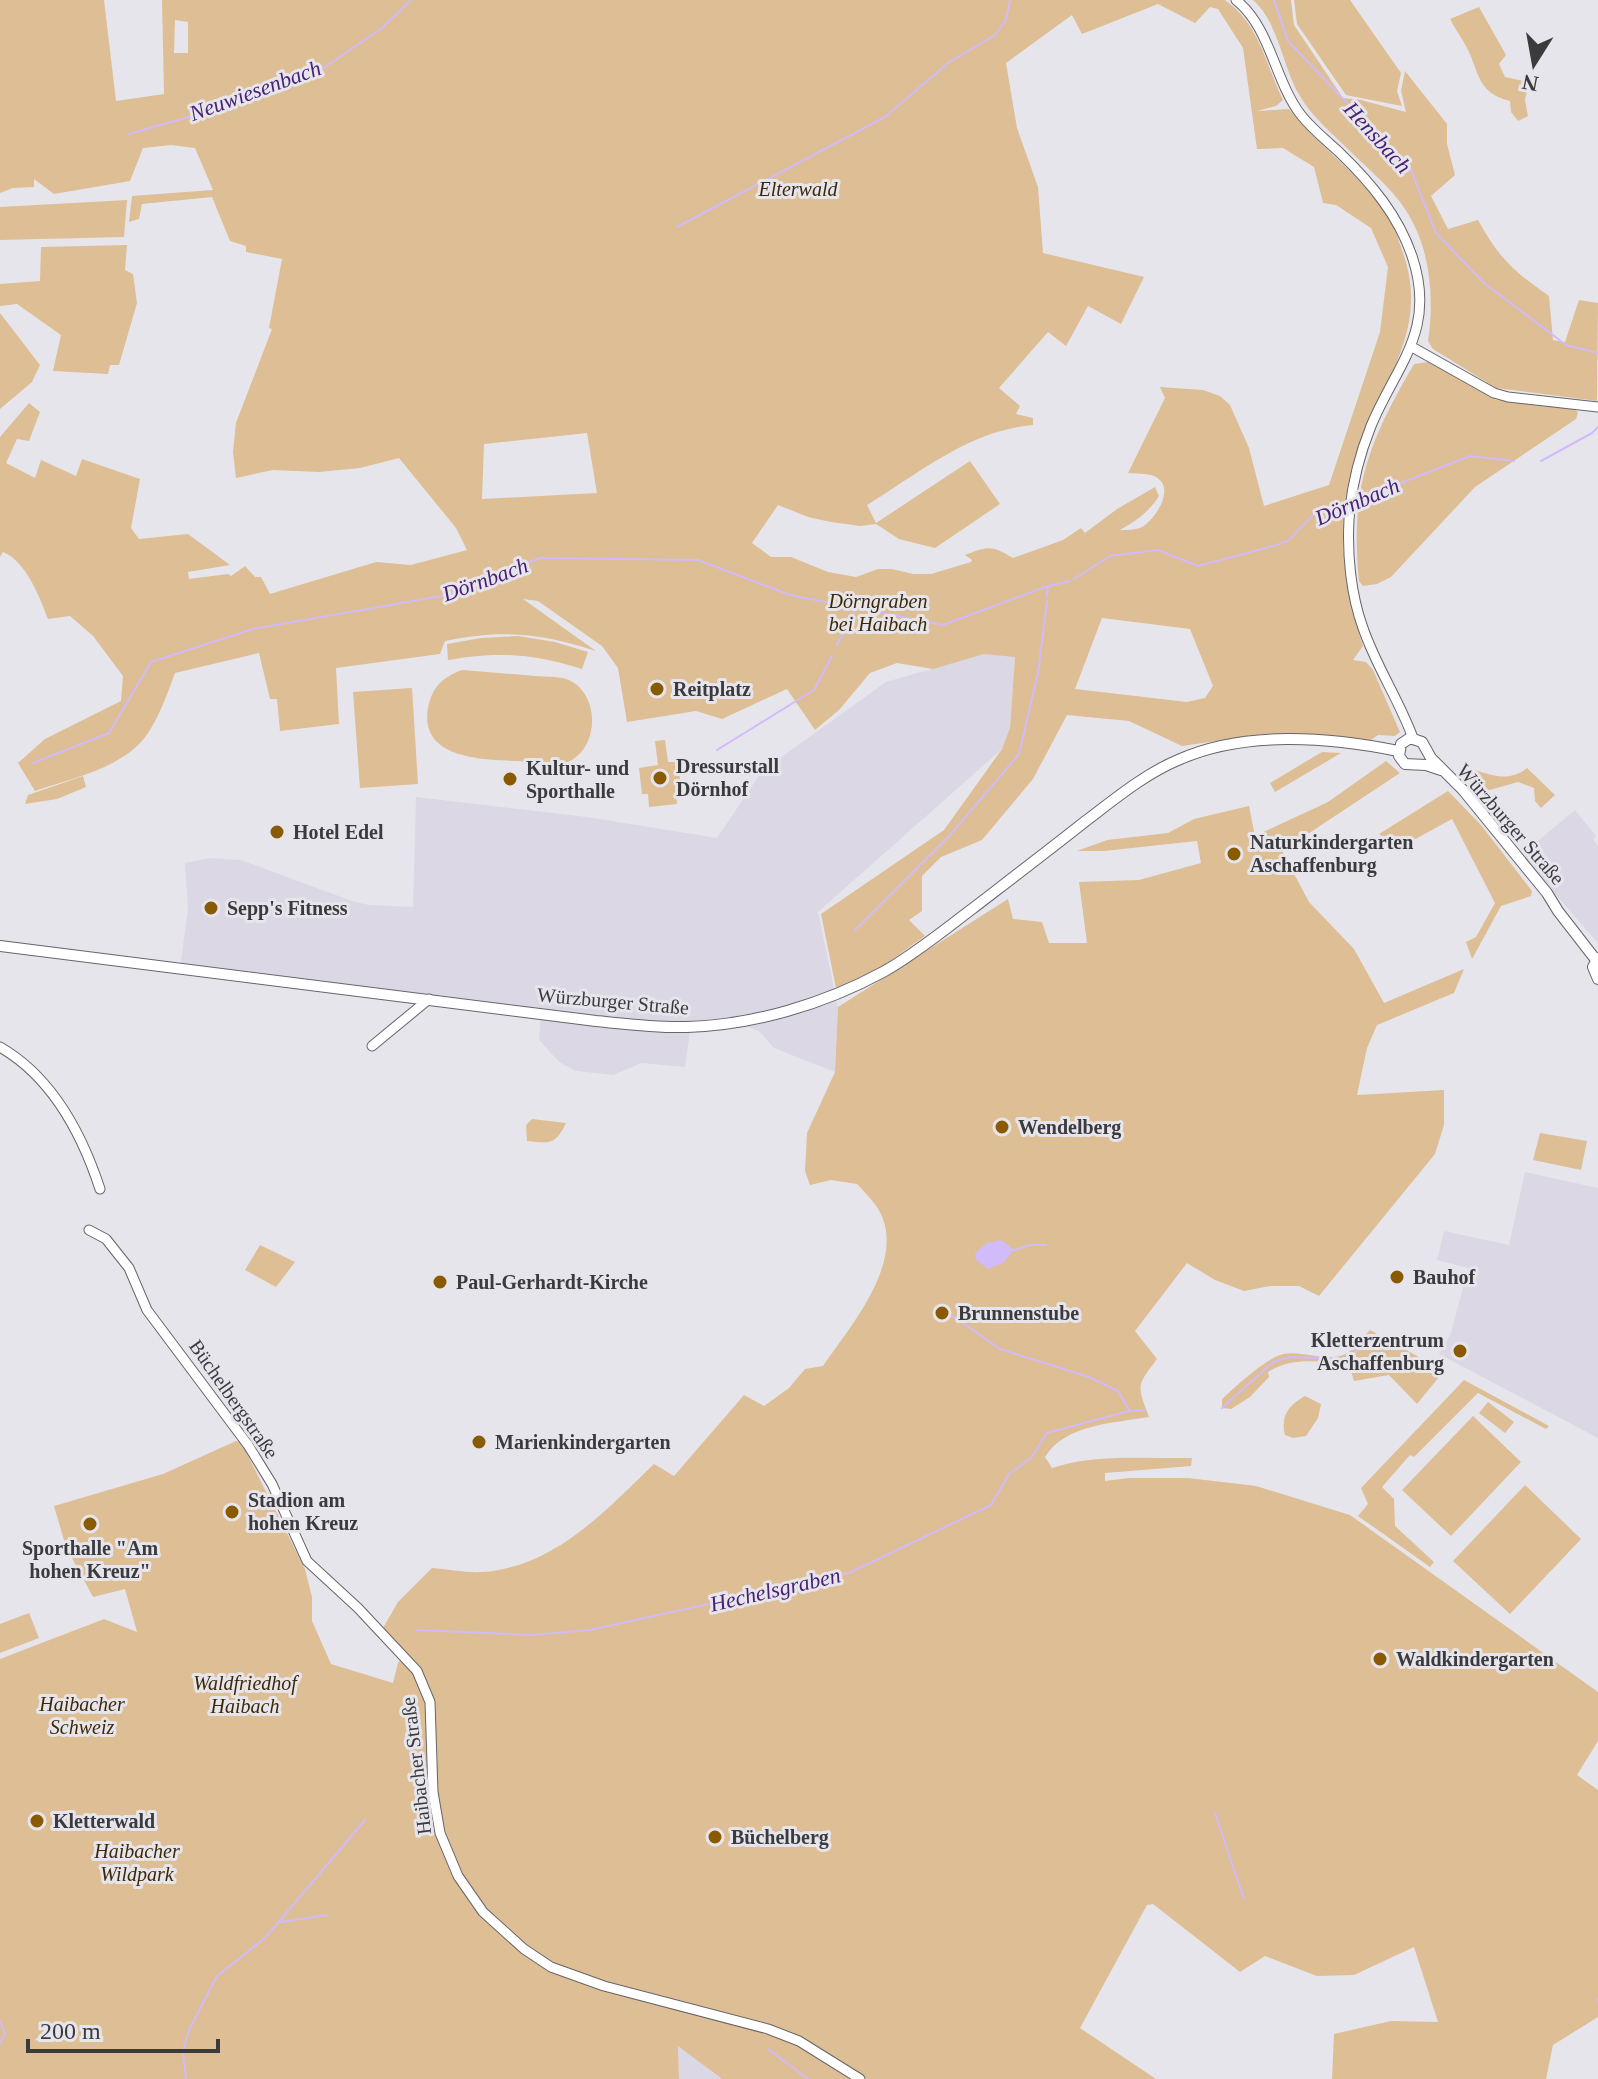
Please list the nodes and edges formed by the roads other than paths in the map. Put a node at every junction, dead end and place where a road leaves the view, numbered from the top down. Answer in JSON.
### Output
{"nodes":[{"id":1,"x":1236,"y":0,"type":"edge"},
{"id":2,"x":1412,"y":347,"type":"junction"},
{"id":3,"x":1598,"y":407,"type":"edge"},
{"id":4,"x":1404,"y":744,"type":"junction"},
{"id":5,"x":1426,"y":752,"type":"junction"},
{"id":6,"x":1417,"y":765,"type":"junction"},
{"id":7,"x":1441,"y":770,"type":"junction"},
{"id":8,"x":0,"y":946,"type":"edge"},
{"id":9,"x":1597,"y":956,"type":"edge"},
{"id":10,"x":1598,"y":979,"type":"edge"},
{"id":11,"x":406,"y":996,"type":"junction"},
{"id":12,"x":429,"y":999,"type":"junction"},
{"id":13,"x":402,"y":1019,"type":"junction"},
{"id":14,"x":372,"y":1046,"type":"dead end"},
{"id":15,"x":0,"y":1047,"type":"edge"},
{"id":16,"x":100,"y":1189,"type":"dead end"},
{"id":17,"x":89,"y":1230,"type":"dead end"},
{"id":18,"x":410,"y":1662,"type":"joint"},
{"id":19,"x":860,"y":2079,"type":"edge"}],
"edges":[{"from":1,"to":2,"type":"street"},
{"from":2,"to":3,"type":"street"},
{"from":2,"to":4,"type":"street"},
{"from":4,"to":5,"type":"main road"},
{"from":4,"to":6,"type":"main road"},
{"from":4,"to":12,"type":"main road","name":"Würzburger Straße"},
{"from":5,"to":6,"type":"main road"},
{"from":5,"to":7,"type":"main road","name":"Würzburger Straße"},
{"from":6,"to":7,"type":"main road","name":"Würzburger Straße"},
{"from":7,"to":9,"type":"main road","name":"Würzburger Straße"},
{"from":8,"to":11,"type":"main road","name":"Würzburger Straße"},
{"from":9,"to":10,"type":"main road"},
{"from":11,"to":12,"type":"main road","name":"Würzburger Straße"},
{"from":11,"to":13,"type":"street"},
{"from":12,"to":13,"type":"street"},
{"from":13,"to":14,"type":"street"},
{"from":15,"to":16,"type":"street"},
{"from":17,"to":18,"type":"street","name":"Büchelbergstraße"},
{"from":18,"to":19,"type":"street","name":"Haibacher Straße"}]}
